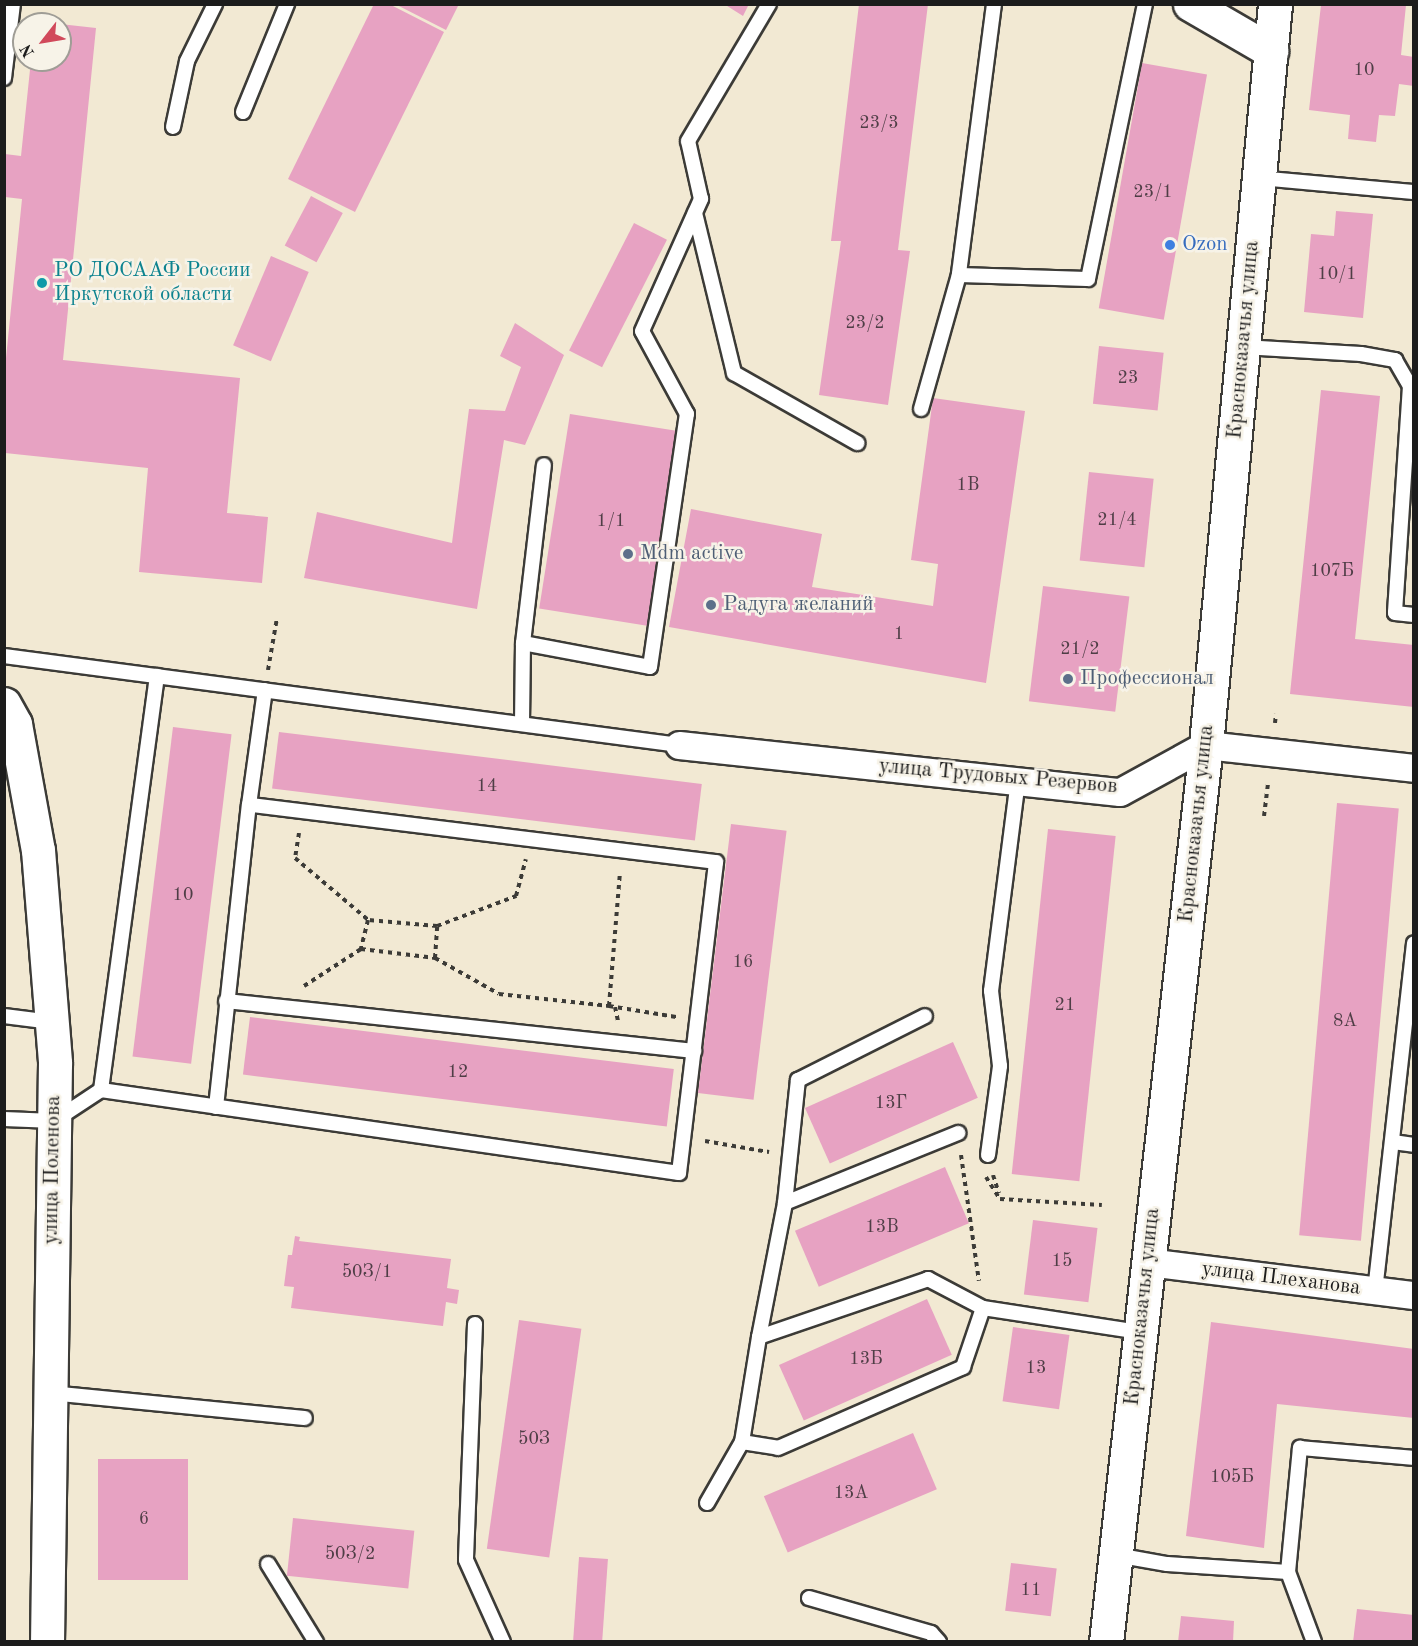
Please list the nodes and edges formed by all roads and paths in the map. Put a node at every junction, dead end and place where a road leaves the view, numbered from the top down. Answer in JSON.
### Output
{"nodes":[{"id":1,"x":13,"y":4,"type":"edge"},
{"id":2,"x":215,"y":4,"type":"edge"},
{"id":3,"x":287,"y":4,"type":"edge"},
{"id":4,"x":769,"y":4,"type":"edge"},
{"id":5,"x":994,"y":4,"type":"edge"},
{"id":6,"x":1145,"y":4,"type":"edge"},
{"id":7,"x":1190,"y":4,"type":"edge"},
{"id":8,"x":1275,"y":4,"type":"edge"},
{"id":9,"x":1271,"y":51,"type":"junction"},
{"id":10,"x":4,"y":78,"type":"edge"},
{"id":11,"x":243,"y":112,"type":"dead end"},
{"id":12,"x":173,"y":127,"type":"dead end"},
{"id":13,"x":1259,"y":178,"type":"junction"},
{"id":14,"x":1413,"y":192,"type":"edge"},
{"id":15,"x":695,"y":213,"type":"junction"},
{"id":16,"x":959,"y":275,"type":"junction"},
{"id":17,"x":1243,"y":347,"type":"junction"},
{"id":18,"x":921,"y":409,"type":"dead end"},
{"id":19,"x":857,"y":443,"type":"dead end"},
{"id":20,"x":544,"y":465,"type":"dead end"},
{"id":21,"x":1413,"y":615,"type":"edge"},
{"id":22,"x":277,"y":618,"type":"dead end"},
{"id":23,"x":523,"y":643,"type":"junction"},
{"id":24,"x":4,"y":656,"type":"edge"},
{"id":25,"x":157,"y":676,"type":"junction"},
{"id":26,"x":265,"y":690,"type":"junction"},
{"id":27,"x":4,"y":704,"type":"edge"},
{"id":28,"x":522,"y":724,"type":"junction"},
{"id":29,"x":679,"y":745,"type":"joint"},
{"id":30,"x":1206,"y":745,"type":"junction"},
{"id":31,"x":1413,"y":768,"type":"edge"},
{"id":32,"x":1018,"y":781,"type":"junction"},
{"id":33,"x":249,"y":805,"type":"junction"},
{"id":34,"x":303,"y":811,"type":"junction"},
{"id":35,"x":531,"y":839,"type":"junction"},
{"id":36,"x":622,"y":850,"type":"junction"},
{"id":37,"x":368,"y":920,"type":"junction"},
{"id":38,"x":437,"y":926,"type":"junction"},
{"id":39,"x":1413,"y":943,"type":"edge"},
{"id":40,"x":361,"y":949,"type":"junction"},
{"id":41,"x":435,"y":958,"type":"junction"},
{"id":42,"x":226,"y":1001,"type":"junction"},
{"id":43,"x":273,"y":1006,"type":"junction"},
{"id":44,"x":609,"y":1006,"type":"junction"},
{"id":45,"x":4,"y":1016,"type":"edge"},
{"id":46,"x":926,"y":1016,"type":"dead end"},
{"id":47,"x":697,"y":1020,"type":"junction"},
{"id":48,"x":52,"y":1022,"type":"junction"},
{"id":49,"x":694,"y":1051,"type":"junction"},
{"id":50,"x":101,"y":1090,"type":"junction"},
{"id":51,"x":216,"y":1107,"type":"junction"},
{"id":52,"x":4,"y":1119,"type":"edge"},
{"id":53,"x":54,"y":1121,"type":"junction"},
{"id":54,"x":957,"y":1133,"type":"junction"},
{"id":55,"x":684,"y":1137,"type":"junction"},
{"id":56,"x":1393,"y":1142,"type":"junction"},
{"id":57,"x":1413,"y":1144,"type":"edge"},
{"id":58,"x":790,"y":1155,"type":"junction"},
{"id":59,"x":988,"y":1155,"type":"dead end"},
{"id":60,"x":785,"y":1203,"type":"junction"},
{"id":61,"x":1102,"y":1205,"type":"dead end"},
{"id":62,"x":1148,"y":1262,"type":"junction"},
{"id":63,"x":1375,"y":1291,"type":"junction"},
{"id":64,"x":1413,"y":1295,"type":"edge"},
{"id":65,"x":983,"y":1308,"type":"junction"},
{"id":66,"x":475,"y":1324,"type":"dead end"},
{"id":67,"x":1140,"y":1332,"type":"junction"},
{"id":68,"x":759,"y":1337,"type":"junction"},
{"id":69,"x":50,"y":1393,"type":"junction"},
{"id":70,"x":305,"y":1418,"type":"dead end"},
{"id":71,"x":742,"y":1442,"type":"junction"},
{"id":72,"x":1413,"y":1458,"type":"edge"},
{"id":73,"x":707,"y":1503,"type":"dead end"},
{"id":74,"x":1116,"y":1555,"type":"junction"},
{"id":75,"x":268,"y":1564,"type":"dead end"},
{"id":76,"x":1288,"y":1572,"type":"junction"},
{"id":77,"x":808,"y":1598,"type":"dead end"},
{"id":78,"x":47,"y":1641,"type":"edge"},
{"id":79,"x":316,"y":1641,"type":"edge"},
{"id":80,"x":503,"y":1641,"type":"edge"},
{"id":81,"x":939,"y":1641,"type":"edge"},
{"id":82,"x":1106,"y":1641,"type":"edge"},
{"id":83,"x":1314,"y":1641,"type":"edge"}],
"edges":[{"from":1,"to":10,"type":"lane"},
{"from":2,"to":12,"type":"lane"},
{"from":3,"to":11,"type":"lane"},
{"from":4,"to":15,"type":"lane"},
{"from":5,"to":16,"type":"lane"},
{"from":6,"to":16,"type":"lane"},
{"from":7,"to":9,"type":"street"},
{"from":8,"to":9,"type":"street","name":"Красноказачья улица"},
{"from":9,"to":13,"type":"street","name":"Красноказачья улица"},
{"from":13,"to":14,"type":"lane"},
{"from":13,"to":17,"type":"street","name":"Красноказачья улица"},
{"from":15,"to":19,"type":"lane"},
{"from":15,"to":23,"type":"lane"},
{"from":16,"to":18,"type":"lane"},
{"from":17,"to":21,"type":"lane"},
{"from":17,"to":30,"type":"street","name":"Красноказачья улица"},
{"from":20,"to":23,"type":"lane"},
{"from":22,"to":26,"type":"path"},
{"from":23,"to":28,"type":"lane"},
{"from":24,"to":25,"type":"lane"},
{"from":25,"to":26,"type":"lane"},
{"from":25,"to":50,"type":"lane"},
{"from":26,"to":28,"type":"lane"},
{"from":26,"to":33,"type":"lane"},
{"from":27,"to":48,"type":"street","name":"улица Поленова"},
{"from":28,"to":29,"type":"lane"},
{"from":29,"to":32,"type":"street","name":"улица Трудовых Резервов"},
{"from":30,"to":31,"type":"street"},
{"from":30,"to":32,"type":"street","name":"улица Трудовых Резервов"},
{"from":30,"to":62,"type":"street","name":"Красноказачья улица"},
{"from":32,"to":59,"type":"lane"},
{"from":33,"to":34,"type":"lane"},
{"from":33,"to":42,"type":"lane"},
{"from":34,"to":35,"type":"lane"},
{"from":34,"to":37,"type":"path"},
{"from":35,"to":36,"type":"lane"},
{"from":35,"to":38,"type":"path"},
{"from":36,"to":44,"type":"path"},
{"from":36,"to":47,"type":"lane"},
{"from":37,"to":38,"type":"path"},
{"from":37,"to":40,"type":"path"},
{"from":38,"to":41,"type":"path"},
{"from":39,"to":56,"type":"lane"},
{"from":40,"to":41,"type":"path"},
{"from":40,"to":43,"type":"path"},
{"from":41,"to":44,"type":"path"},
{"from":42,"to":43,"type":"lane"},
{"from":42,"to":51,"type":"lane"},
{"from":43,"to":49,"type":"lane"},
{"from":44,"to":47,"type":"path"},
{"from":45,"to":48,"type":"lane"},
{"from":46,"to":58,"type":"lane"},
{"from":47,"to":49,"type":"lane"},
{"from":48,"to":53,"type":"street","name":"улица Поленова"},
{"from":49,"to":55,"type":"lane"},
{"from":50,"to":51,"type":"lane"},
{"from":50,"to":53,"type":"lane"},
{"from":51,"to":55,"type":"lane"},
{"from":52,"to":53,"type":"lane"},
{"from":53,"to":69,"type":"street","name":"улица Поленова"},
{"from":54,"to":60,"type":"lane"},
{"from":54,"to":61,"type":"path"},
{"from":54,"to":65,"type":"path"},
{"from":55,"to":58,"type":"path"},
{"from":56,"to":57,"type":"lane"},
{"from":56,"to":63,"type":"lane"},
{"from":58,"to":60,"type":"lane"},
{"from":60,"to":68,"type":"lane"},
{"from":62,"to":63,"type":"street","name":"улица Плеханова"},
{"from":62,"to":67,"type":"street","name":"Красноказачья улица"},
{"from":63,"to":64,"type":"street","name":"улица Плеханова"},
{"from":65,"to":67,"type":"lane"},
{"from":65,"to":68,"type":"lane"},
{"from":65,"to":71,"type":"lane"},
{"from":66,"to":80,"type":"lane"},
{"from":67,"to":74,"type":"street","name":"Красноказачья улица"},
{"from":68,"to":71,"type":"lane"},
{"from":69,"to":70,"type":"lane"},
{"from":69,"to":78,"type":"street","name":"улица Поленова"},
{"from":71,"to":73,"type":"lane"},
{"from":72,"to":76,"type":"lane"},
{"from":74,"to":76,"type":"lane"},
{"from":74,"to":82,"type":"street","name":"Красноказачья улица"},
{"from":75,"to":79,"type":"lane"},
{"from":76,"to":83,"type":"lane"},
{"from":77,"to":81,"type":"lane"}]}
